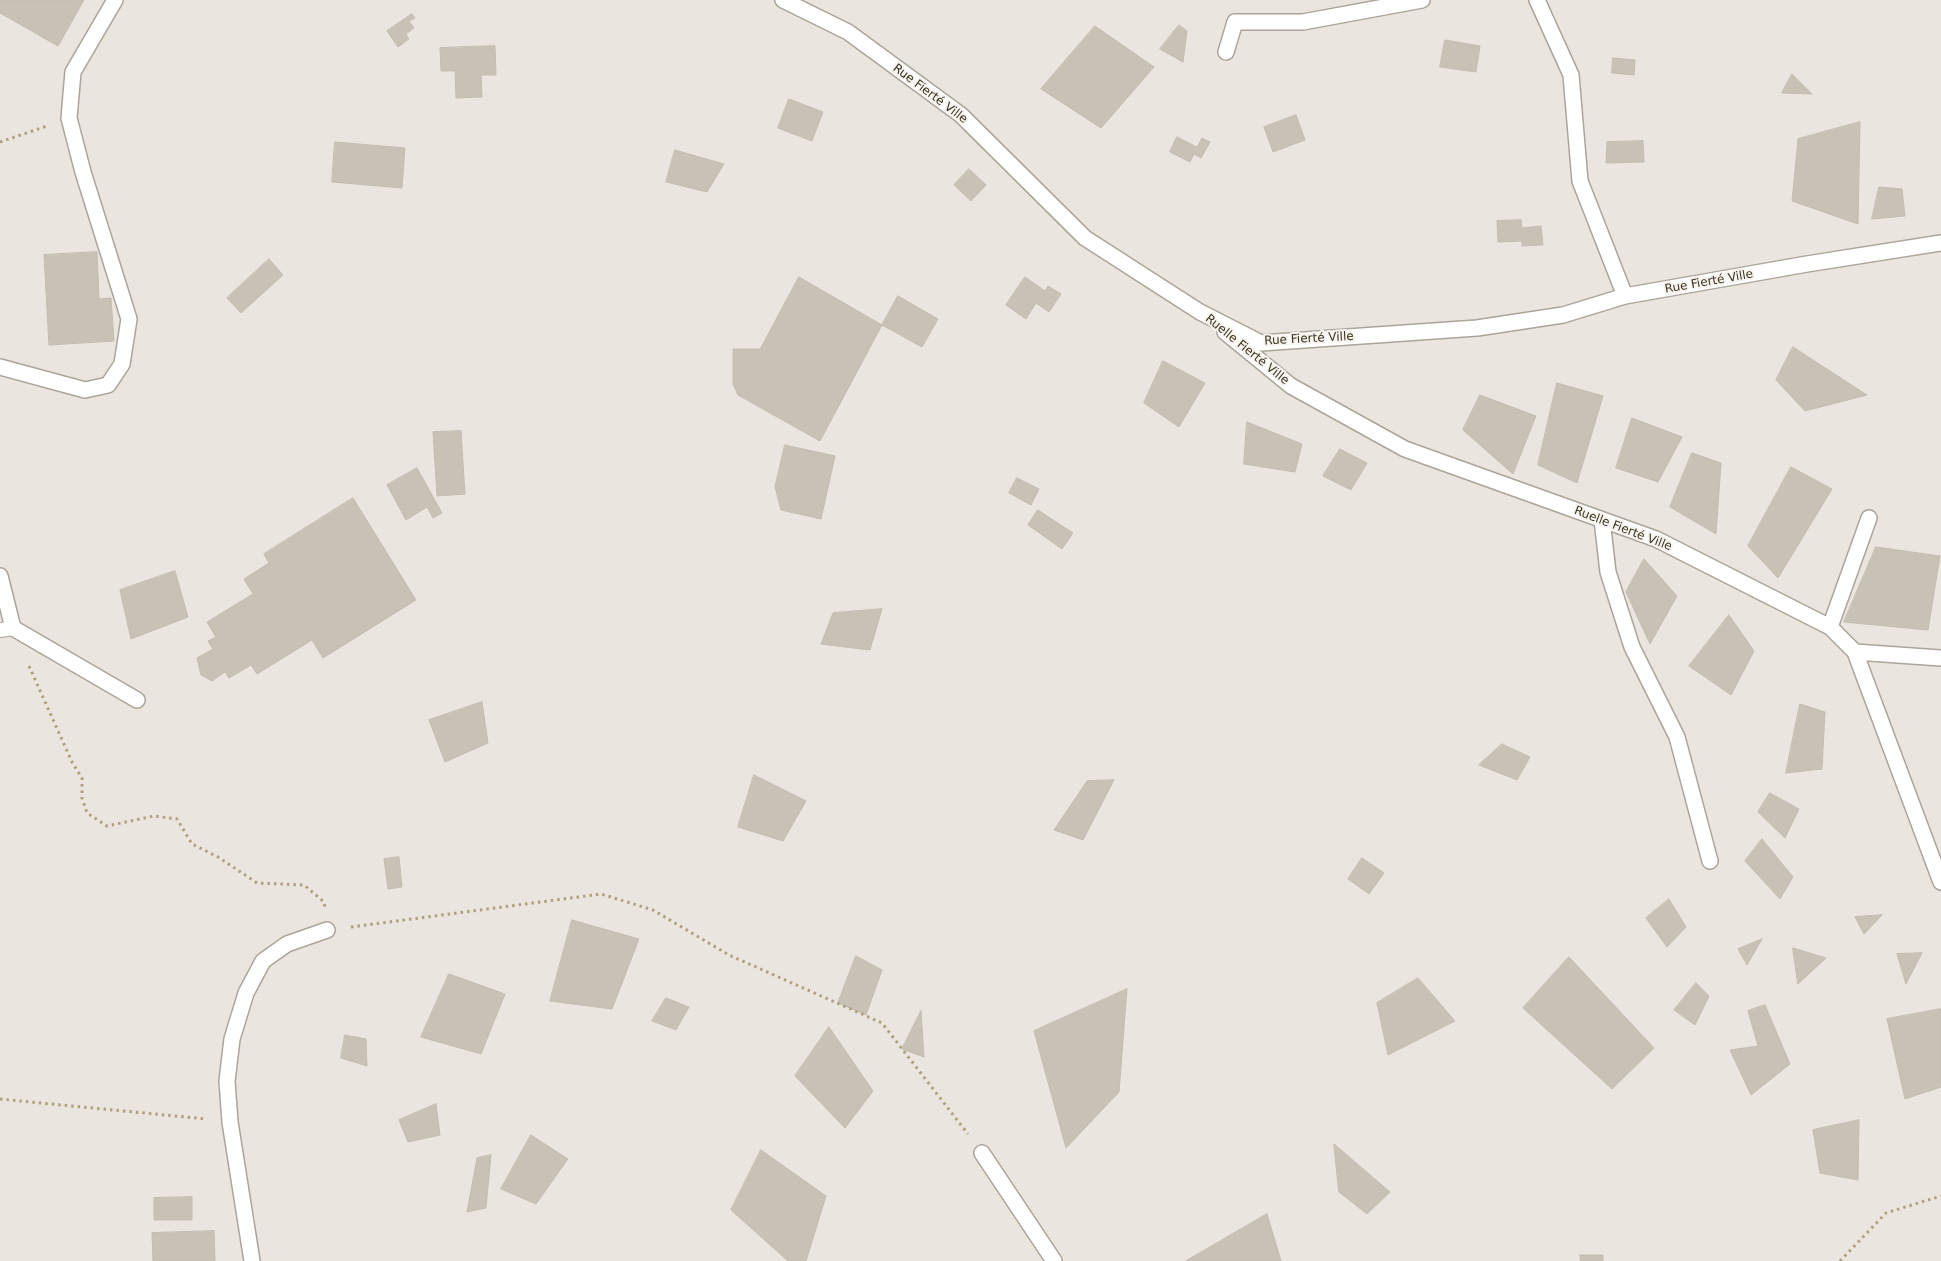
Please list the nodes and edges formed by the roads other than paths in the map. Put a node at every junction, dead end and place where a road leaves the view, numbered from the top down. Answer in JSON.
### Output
{"nodes":[{"id":1,"x":114,"y":0,"type":"edge"},
{"id":2,"x":783,"y":0,"type":"edge"},
{"id":3,"x":1422,"y":0,"type":"edge"},
{"id":4,"x":1537,"y":0,"type":"edge"},
{"id":5,"x":1226,"y":52,"type":"dead end"},
{"id":6,"x":1941,"y":243,"type":"edge"},
{"id":7,"x":1625,"y":296,"type":"junction"},
{"id":8,"x":1200,"y":312,"type":"junction"},
{"id":9,"x":0,"y":367,"type":"edge"},
{"id":10,"x":1869,"y":518,"type":"dead end"},
{"id":11,"x":1602,"y":520,"type":"junction"},
{"id":12,"x":0,"y":576,"type":"edge"},
{"id":13,"x":1830,"y":627,"type":"junction"},
{"id":14,"x":6,"y":629,"type":"edge"},
{"id":15,"x":1856,"y":652,"type":"junction"},
{"id":16,"x":1941,"y":658,"type":"edge"},
{"id":17,"x":138,"y":700,"type":"dead end"},
{"id":18,"x":1710,"y":861,"type":"dead end"},
{"id":19,"x":1941,"y":882,"type":"edge"},
{"id":20,"x":327,"y":930,"type":"road end"},
{"id":21,"x":982,"y":1153,"type":"road end"},
{"id":22,"x":252,"y":1261,"type":"edge"},
{"id":23,"x":1054,"y":1261,"type":"edge"}],
"edges":[{"from":1,"to":9,"type":"street"},
{"from":2,"to":8,"type":"street","name":"Rue Fierté Ville"},
{"from":3,"to":5,"type":"street"},
{"from":4,"to":7,"type":"street"},
{"from":6,"to":7,"type":"street","name":"Rue Fierté Ville"},
{"from":7,"to":8,"type":"street","name":"Rue Fierté Ville"},
{"from":8,"to":11,"type":"street","name":"Ruelle Fierté Ville"},
{"from":10,"to":13,"type":"street"},
{"from":11,"to":13,"type":"street","name":"Ruelle Fierté Ville"},
{"from":11,"to":18,"type":"street"},
{"from":12,"to":14,"type":"street"},
{"from":13,"to":15,"type":"street","name":"Ruelle Fierté Ville"},
{"from":14,"to":17,"type":"street"},
{"from":15,"to":16,"type":"street"},
{"from":15,"to":19,"type":"street","name":"Ruelle Fierté Ville"},
{"from":20,"to":22,"type":"street"},
{"from":21,"to":23,"type":"street"}]}
